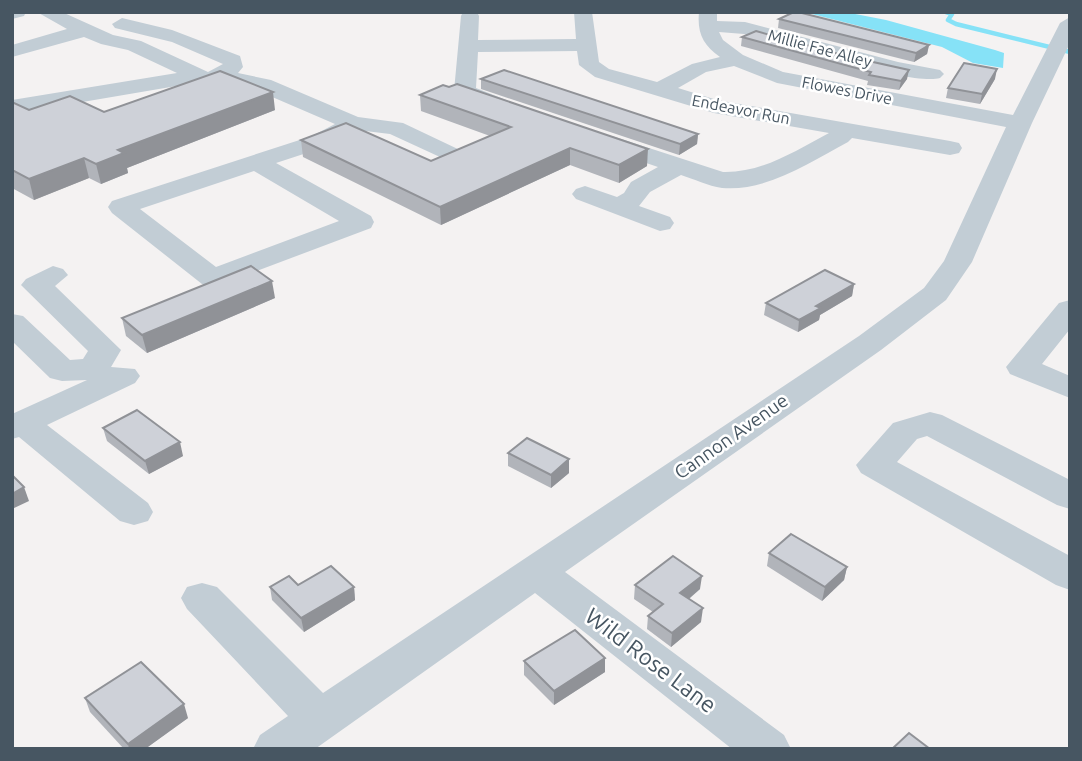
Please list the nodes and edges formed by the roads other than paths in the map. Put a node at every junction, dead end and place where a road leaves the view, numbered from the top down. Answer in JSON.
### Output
{"nodes":[{"id":1,"x":46,"y":12,"type":"edge"},
{"id":2,"x":583,"y":12,"type":"edge"},
{"id":3,"x":470,"y":16,"type":"dead end"},
{"id":4,"x":707,"y":19,"type":"edge"},
{"id":5,"x":1070,"y":23,"type":"edge"},
{"id":6,"x":85,"y":30,"type":"junction"},
{"id":7,"x":585,"y":45,"type":"junction"},
{"id":8,"x":468,"y":46,"type":"junction"},
{"id":9,"x":12,"y":51,"type":"edge"},
{"id":10,"x":736,"y":59,"type":"junction"},
{"id":11,"x":208,"y":75,"type":"junction"},
{"id":12,"x":659,"y":90,"type":"junction"},
{"id":13,"x":915,"y":103,"type":"junction"},
{"id":14,"x":12,"y":107,"type":"edge"},
{"id":15,"x":526,"y":115,"type":"edge"},
{"id":16,"x":353,"y":123,"type":"junction"},
{"id":17,"x":1020,"y":123,"type":"junction"},
{"id":18,"x":847,"y":128,"type":"junction"},
{"id":19,"x":577,"y":132,"type":"edge"},
{"id":20,"x":893,"y":137,"type":"junction"},
{"id":21,"x":950,"y":148,"type":"dead end"},
{"id":22,"x":453,"y":156,"type":"edge"},
{"id":23,"x":256,"y":162,"type":"junction"},
{"id":24,"x":678,"y":166,"type":"junction"},
{"id":25,"x":585,"y":194,"type":"dead end"},
{"id":26,"x":618,"y":207,"type":"junction"},
{"id":27,"x":660,"y":223,"type":"dead end"},
{"id":28,"x":53,"y":275,"type":"dead end"},
{"id":29,"x":1070,"y":309,"type":"edge"},
{"id":30,"x":12,"y":323,"type":"edge"},
{"id":31,"x":108,"y":376,"type":"junction"},
{"id":32,"x":1070,"y":387,"type":"edge"},
{"id":33,"x":18,"y":426,"type":"edge"},
{"id":34,"x":1070,"y":496,"type":"edge"},
{"id":35,"x":134,"y":512,"type":"dead end"},
{"id":36,"x":535,"y":571,"type":"junction"},
{"id":37,"x":1070,"y":575,"type":"edge"},
{"id":38,"x":202,"y":598,"type":"dead end"},
{"id":39,"x":320,"y":719,"type":"junction"},
{"id":40,"x":276,"y":749,"type":"edge"},
{"id":41,"x":767,"y":749,"type":"edge"}],
"edges":[{"from":1,"to":6,"type":"street"},
{"from":2,"to":7,"type":"street","name":"Endeavor Run"},
{"from":3,"to":8,"type":"street"},
{"from":4,"to":10,"type":"street","name":"Flowes Drive"},
{"from":4,"to":13,"type":"street","name":"Millie Fae Alley"},
{"from":5,"to":17,"type":"street","name":"Cannon Avenue"},
{"from":6,"to":9,"type":"street"},
{"from":6,"to":11,"type":"street"},
{"from":6,"to":11,"type":"street"},
{"from":7,"to":8,"type":"street"},
{"from":7,"to":12,"type":"street","name":"Endeavor Run"},
{"from":8,"to":15,"type":"street"},
{"from":10,"to":12,"type":"street"},
{"from":10,"to":13,"type":"street","name":"Flowes Drive"},
{"from":11,"to":14,"type":"street"},
{"from":11,"to":16,"type":"street"},
{"from":12,"to":18,"type":"street","name":"Endeavor Run"},
{"from":13,"to":17,"type":"street","name":"Flowes Drive"},
{"from":13,"to":20,"type":"street"},
{"from":16,"to":22,"type":"street"},
{"from":16,"to":23,"type":"street"},
{"from":17,"to":36,"type":"street","name":"Cannon Avenue"},
{"from":18,"to":20,"type":"street","name":"Endeavor Run"},
{"from":18,"to":24,"type":"street"},
{"from":19,"to":24,"type":"street"},
{"from":20,"to":21,"type":"street","name":"Endeavor Run"},
{"from":23,"to":23,"type":"street"},
{"from":24,"to":26,"type":"street"},
{"from":25,"to":26,"type":"street"},
{"from":26,"to":27,"type":"street"},
{"from":28,"to":31,"type":"street"},
{"from":29,"to":32,"type":"street"},
{"from":30,"to":31,"type":"street"},
{"from":31,"to":33,"type":"street"},
{"from":33,"to":35,"type":"street"},
{"from":34,"to":37,"type":"street"},
{"from":36,"to":39,"type":"street","name":"Cannon Avenue"},
{"from":36,"to":41,"type":"street","name":"Wild Rose Lane"},
{"from":38,"to":39,"type":"street"},
{"from":39,"to":40,"type":"street","name":"Cannon Avenue"}]}
